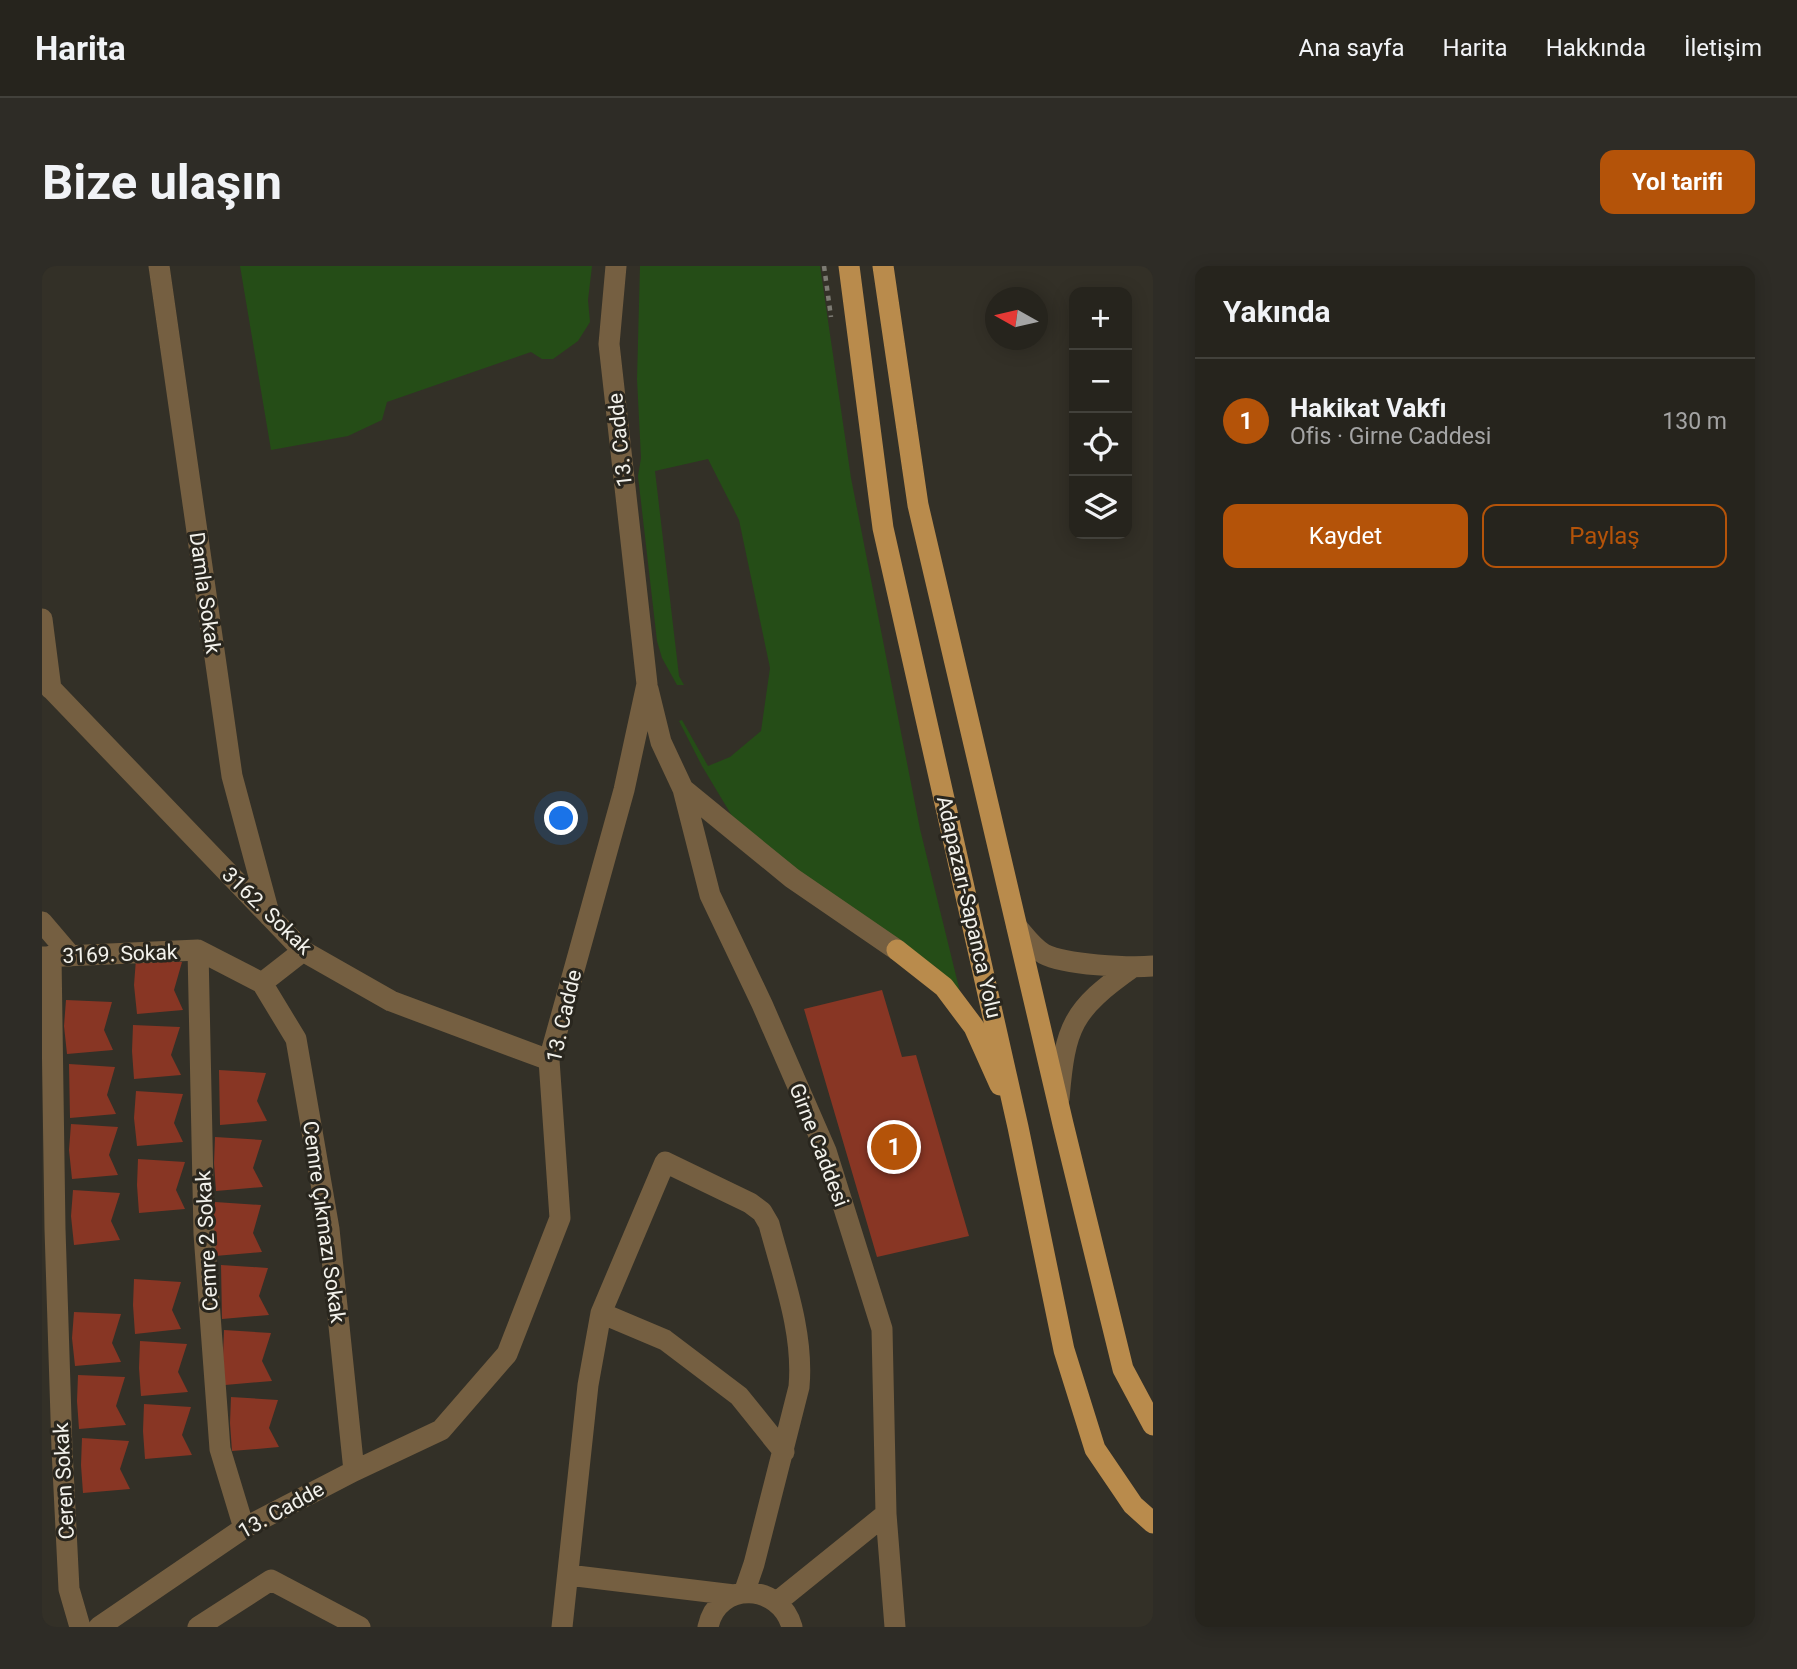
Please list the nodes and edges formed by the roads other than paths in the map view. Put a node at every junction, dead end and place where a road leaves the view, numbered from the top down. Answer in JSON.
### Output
{"nodes":[{"id":1,"x":159,"y":266,"type":"edge"},
{"id":2,"x":616,"y":266,"type":"edge"},
{"id":3,"x":849,"y":266,"type":"edge"},
{"id":4,"x":883,"y":266,"type":"edge"},
{"id":5,"x":42,"y":619,"type":"edge"},
{"id":6,"x":47,"y":684,"type":"edge"},
{"id":7,"x":647,"y":684,"type":"junction"},
{"id":8,"x":683,"y":789,"type":"junction"},
{"id":9,"x":270,"y":917,"type":"junction"},
{"id":10,"x":42,"y":922,"type":"edge"},
{"id":11,"x":1017,"y":927,"type":"junction"},
{"id":12,"x":198,"y":950,"type":"junction"},
{"id":13,"x":897,"y":950,"type":"joint"},
{"id":14,"x":303,"y":951,"type":"junction"},
{"id":15,"x":54,"y":956,"type":"edge"},
{"id":16,"x":1143,"y":967,"type":"edge"},
{"id":17,"x":262,"y":983,"type":"junction"},
{"id":18,"x":550,"y":1060,"type":"junction"},
{"id":19,"x":1058,"y":1105,"type":"junction"},
{"id":20,"x":1018,"y":1127,"type":"junction"},
{"id":21,"x":601,"y":1313,"type":"junction"},
{"id":22,"x":1153,"y":1425,"type":"edge"},
{"id":23,"x":784,"y":1452,"type":"junction"},
{"id":24,"x":354,"y":1471,"type":"junction"},
{"id":25,"x":886,"y":1514,"type":"junction"},
{"id":26,"x":1153,"y":1523,"type":"edge"},
{"id":27,"x":244,"y":1528,"type":"junction"},
{"id":28,"x":568,"y":1575,"type":"junction"},
{"id":29,"x":739,"y":1594,"type":"junction"},
{"id":30,"x":777,"y":1602,"type":"junction"},
{"id":31,"x":79,"y":1627,"type":"edge"},
{"id":32,"x":99,"y":1627,"type":"edge"},
{"id":33,"x":198,"y":1627,"type":"edge"},
{"id":34,"x":360,"y":1627,"type":"edge"},
{"id":35,"x":562,"y":1627,"type":"edge"},
{"id":36,"x":708,"y":1627,"type":"edge"},
{"id":37,"x":792,"y":1627,"type":"edge"},
{"id":38,"x":895,"y":1627,"type":"edge"}],
"edges":[{"from":1,"to":9,"type":"street","name":"Damla Sokak"},
{"from":2,"to":7,"type":"street","name":"13. Cadde"},
{"from":3,"to":20,"type":"main road","name":"Adapazarı-Sapanca Yolu"},
{"from":4,"to":11,"type":"main road","name":"Adapazarı-Sapanca Yolu"},
{"from":5,"to":6,"type":"street"},
{"from":6,"to":9,"type":"street","name":"3162. Sokak"},
{"from":7,"to":8,"type":"street","name":"Girne Caddesi"},
{"from":7,"to":18,"type":"street","name":"13. Cadde"},
{"from":8,"to":13,"type":"street"},
{"from":8,"to":25,"type":"street","name":"Girne Caddesi"},
{"from":9,"to":14,"type":"street","name":"3162. Sokak"},
{"from":10,"to":15,"type":"street"},
{"from":11,"to":16,"type":"street"},
{"from":11,"to":19,"type":"main road","name":"Adapazarı-Sapanca Yolu"},
{"from":12,"to":15,"type":"street","name":"3169. Sokak"},
{"from":12,"to":17,"type":"street"},
{"from":12,"to":27,"type":"street","name":"Cemre 2 Sokak"},
{"from":13,"to":20,"type":"main road"},
{"from":14,"to":17,"type":"street"},
{"from":14,"to":18,"type":"street","name":"3162. Sokak"},
{"from":15,"to":31,"type":"street","name":"Ceren Sokak"},
{"from":16,"to":19,"type":"street"},
{"from":17,"to":24,"type":"street","name":"Cemre Çıkmazı Sokak"},
{"from":18,"to":24,"type":"street","name":"13. Cadde"},
{"from":19,"to":22,"type":"main road","name":"Adapazarı-Sapanca Yolu"},
{"from":20,"to":26,"type":"main road","name":"Adapazarı-Sapanca Yolu"},
{"from":21,"to":23,"type":"street"},
{"from":21,"to":23,"type":"street"},
{"from":21,"to":28,"type":"street"},
{"from":23,"to":29,"type":"street"},
{"from":24,"to":27,"type":"street","name":"13. Cadde"},
{"from":25,"to":30,"type":"street"},
{"from":25,"to":38,"type":"street","name":"Girne Caddesi"},
{"from":27,"to":32,"type":"street","name":"13. Cadde"},
{"from":28,"to":29,"type":"street"},
{"from":28,"to":35,"type":"street"},
{"from":29,"to":30,"type":"street"},
{"from":29,"to":36,"type":"street"},
{"from":30,"to":37,"type":"street"},
{"from":33,"to":34,"type":"street"}]}
